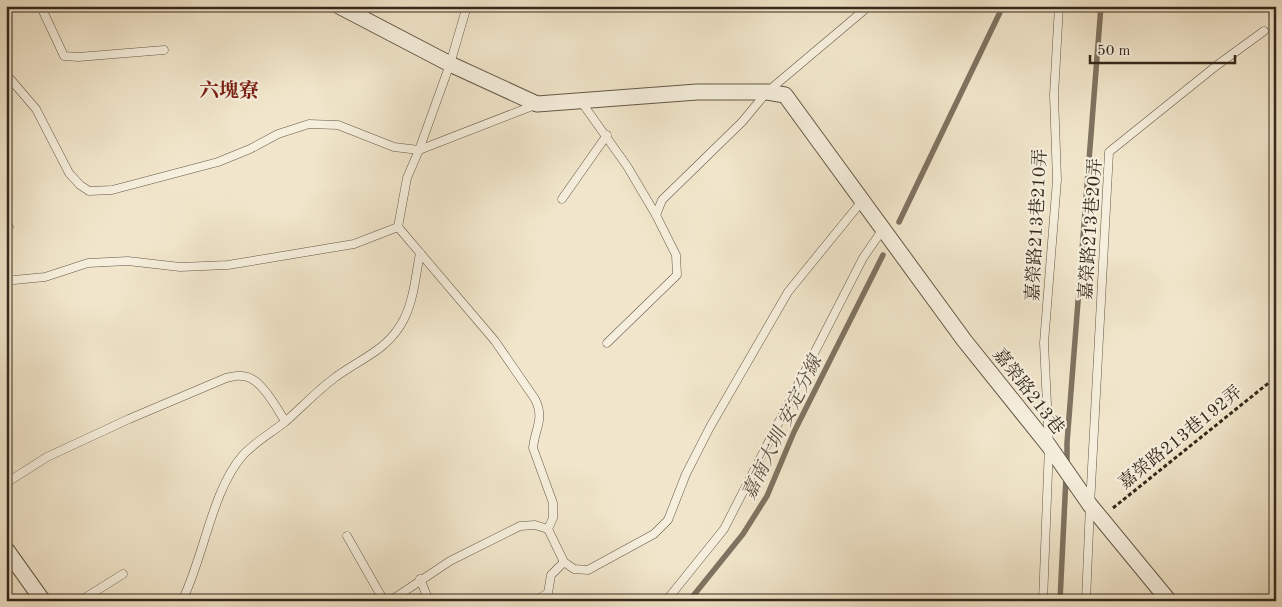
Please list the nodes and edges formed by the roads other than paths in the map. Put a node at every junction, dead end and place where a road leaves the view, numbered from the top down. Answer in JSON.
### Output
{"nodes":[{"id":1,"x":38,"y":6,"type":"edge"},
{"id":2,"x":339,"y":6,"type":"edge"},
{"id":3,"x":467,"y":6,"type":"edge"},
{"id":4,"x":869,"y":6,"type":"edge"},
{"id":5,"x":1059,"y":6,"type":"edge"},
{"id":6,"x":1264,"y":31,"type":"dead end"},
{"id":7,"x":164,"y":50,"type":"dead end"},
{"id":8,"x":450,"y":64,"type":"junction"},
{"id":9,"x":6,"y":74,"type":"edge"},
{"id":10,"x":767,"y":92,"type":"junction"},
{"id":11,"x":580,"y":100,"type":"junction"},
{"id":12,"x":537,"y":104,"type":"junction"},
{"id":13,"x":607,"y":136,"type":"junction"},
{"id":14,"x":419,"y":150,"type":"junction"},
{"id":15,"x":562,"y":199,"type":"dead end"},
{"id":16,"x":862,"y":201,"type":"junction"},
{"id":17,"x":656,"y":215,"type":"junction"},
{"id":18,"x":398,"y":228,"type":"junction"},
{"id":19,"x":883,"y":229,"type":"junction"},
{"id":20,"x":420,"y":253,"type":"junction"},
{"id":21,"x":6,"y":278,"type":"edge"},
{"id":22,"x":607,"y":343,"type":"dead end"},
{"id":23,"x":285,"y":421,"type":"junction"},
{"id":24,"x":1049,"y":446,"type":"junction"},
{"id":25,"x":6,"y":483,"type":"edge"},
{"id":26,"x":1090,"y":505,"type":"junction"},
{"id":27,"x":548,"y":529,"type":"junction"},
{"id":28,"x":347,"y":536,"type":"dead end"},
{"id":29,"x":6,"y":549,"type":"edge"},
{"id":30,"x":564,"y":562,"type":"junction"},
{"id":31,"x":123,"y":574,"type":"dead end"},
{"id":32,"x":420,"y":580,"type":"junction"},
{"id":33,"x":43,"y":601,"type":"edge"},
{"id":34,"x":80,"y":601,"type":"edge"},
{"id":35,"x":182,"y":601,"type":"edge"},
{"id":36,"x":384,"y":601,"type":"edge"},
{"id":37,"x":390,"y":601,"type":"edge"},
{"id":38,"x":429,"y":601,"type":"edge"},
{"id":39,"x":535,"y":601,"type":"edge"},
{"id":40,"x":666,"y":601,"type":"edge"},
{"id":41,"x":1042,"y":601,"type":"edge"},
{"id":42,"x":1086,"y":601,"type":"edge"},
{"id":43,"x":1168,"y":601,"type":"edge"}],
"edges":[{"from":1,"to":7,"type":"lane"},
{"from":2,"to":8,"type":"street"},
{"from":3,"to":8,"type":"lane"},
{"from":4,"to":10,"type":"lane"},
{"from":5,"to":24,"type":"lane","name":"嘉榮路213巷210弄"},
{"from":6,"to":26,"type":"lane","name":"嘉榮路213巷20弄"},
{"from":8,"to":12,"type":"street"},
{"from":8,"to":14,"type":"lane"},
{"from":9,"to":14,"type":"lane"},
{"from":10,"to":11,"type":"street","name":"嘉榮路213巷"},
{"from":10,"to":16,"type":"street","name":"嘉榮路213巷"},
{"from":10,"to":17,"type":"lane"},
{"from":11,"to":12,"type":"street","name":"嘉榮路213巷"},
{"from":11,"to":13,"type":"lane"},
{"from":12,"to":14,"type":"lane"},
{"from":13,"to":15,"type":"lane"},
{"from":13,"to":17,"type":"lane"},
{"from":14,"to":18,"type":"lane"},
{"from":16,"to":19,"type":"street","name":"嘉榮路213巷"},
{"from":16,"to":30,"type":"lane"},
{"from":17,"to":22,"type":"lane"},
{"from":18,"to":20,"type":"lane"},
{"from":18,"to":21,"type":"lane"},
{"from":19,"to":24,"type":"street","name":"嘉榮路213巷"},
{"from":19,"to":40,"type":"lane"},
{"from":20,"to":23,"type":"lane"},
{"from":20,"to":27,"type":"lane"},
{"from":23,"to":25,"type":"lane"},
{"from":23,"to":35,"type":"lane"},
{"from":24,"to":26,"type":"street","name":"嘉榮路213巷"},
{"from":24,"to":41,"type":"lane","name":"嘉榮路213巷210弄"},
{"from":26,"to":42,"type":"lane","name":"嘉榮路213巷20弄"},
{"from":26,"to":43,"type":"street","name":"嘉榮路213巷"},
{"from":27,"to":30,"type":"lane"},
{"from":27,"to":32,"type":"lane"},
{"from":28,"to":36,"type":"lane"},
{"from":29,"to":33,"type":"street"},
{"from":30,"to":39,"type":"lane"},
{"from":31,"to":34,"type":"lane"},
{"from":32,"to":37,"type":"lane"},
{"from":32,"to":38,"type":"lane"}]}
